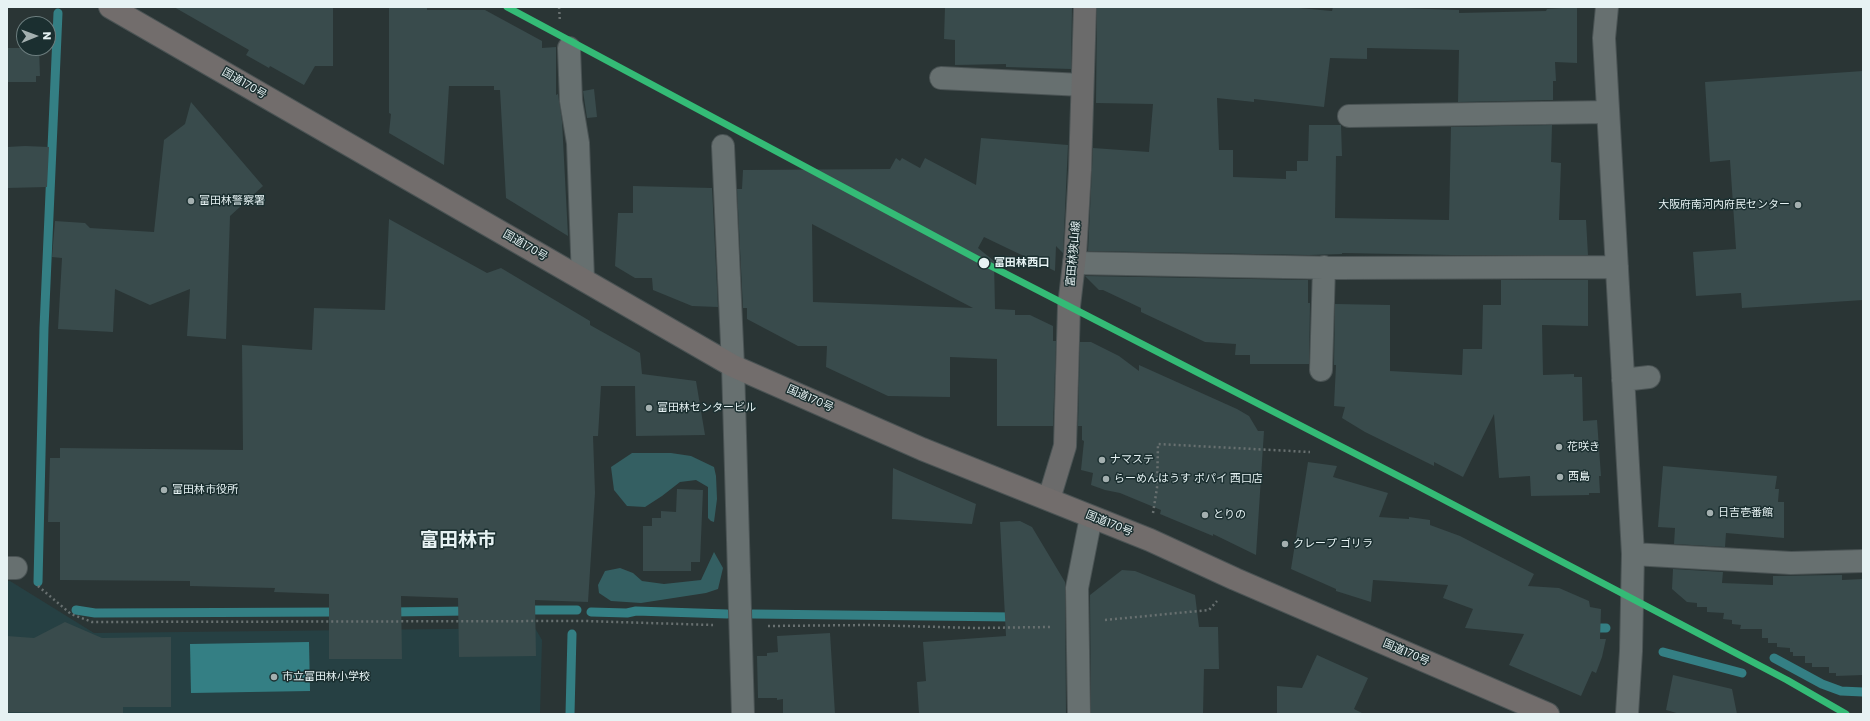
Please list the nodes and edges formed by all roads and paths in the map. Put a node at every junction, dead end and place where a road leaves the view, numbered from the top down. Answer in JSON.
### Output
{"nodes":[{"id":1,"x":110,"y":7,"type":"edge"},
{"id":2,"x":1085,"y":7,"type":"edge"},
{"id":3,"x":1607,"y":7,"type":"edge"},
{"id":4,"x":569,"y":48,"type":"dead end"},
{"id":5,"x":941,"y":78,"type":"dead end"},
{"id":6,"x":1082,"y":85,"type":"junction"},
{"id":7,"x":1608,"y":112,"type":"junction"},
{"id":8,"x":1349,"y":116,"type":"dead end"},
{"id":9,"x":723,"y":146,"type":"dead end"},
{"id":10,"x":1074,"y":263,"type":"junction"},
{"id":11,"x":1617,"y":266,"type":"junction"},
{"id":12,"x":1324,"y":267,"type":"junction"},
{"id":13,"x":583,"y":279,"type":"junction"},
{"id":14,"x":733,"y":366,"type":"junction"},
{"id":15,"x":1321,"y":370,"type":"dead end"},
{"id":16,"x":1649,"y":377,"type":"dead end"},
{"id":17,"x":1623,"y":380,"type":"junction"},
{"id":18,"x":1310,"y":452,"type":"dead end"},
{"id":19,"x":1049,"y":499,"type":"junction"},
{"id":20,"x":1091,"y":517,"type":"junction"},
{"id":21,"x":1150,"y":540,"type":"junction"},
{"id":22,"x":1633,"y":554,"type":"junction"},
{"id":23,"x":1863,"y":562,"type":"edge"},
{"id":24,"x":12,"y":568,"type":"edge"},
{"id":25,"x":1235,"y":579,"type":"junction"},
{"id":26,"x":740,"y":626,"type":"junction"},
{"id":27,"x":1077,"y":626,"type":"junction"},
{"id":28,"x":743,"y":714,"type":"edge"},
{"id":29,"x":1079,"y":714,"type":"edge"},
{"id":30,"x":1548,"y":714,"type":"edge"},
{"id":31,"x":1627,"y":714,"type":"edge"}],
"edges":[{"from":1,"to":13,"type":"highway","name":"国道170号"},
{"from":2,"to":6,"type":"main road","name":"富田林狭山線"},
{"from":3,"to":7,"type":"street"},
{"from":4,"to":13,"type":"street"},
{"from":5,"to":6,"type":"street"},
{"from":6,"to":10,"type":"main road","name":"富田林狭山線"},
{"from":7,"to":8,"type":"street"},
{"from":7,"to":11,"type":"street"},
{"from":9,"to":14,"type":"street"},
{"from":10,"to":12,"type":"street"},
{"from":10,"to":19,"type":"main road","name":"富田林狭山線"},
{"from":11,"to":12,"type":"street"},
{"from":11,"to":17,"type":"street"},
{"from":12,"to":15,"type":"street"},
{"from":13,"to":14,"type":"highway","name":"国道170号"},
{"from":14,"to":19,"type":"highway","name":"国道170号"},
{"from":14,"to":26,"type":"street"},
{"from":16,"to":17,"type":"street"},
{"from":17,"to":22,"type":"street"},
{"from":18,"to":21,"type":"path"},
{"from":19,"to":20,"type":"highway","name":"国道170号"},
{"from":20,"to":21,"type":"highway","name":"国道170号"},
{"from":20,"to":27,"type":"street"},
{"from":21,"to":25,"type":"highway","name":"国道170号"},
{"from":22,"to":23,"type":"street"},
{"from":22,"to":31,"type":"street"},
{"from":24,"to":26,"type":"path"},
{"from":25,"to":27,"type":"path"},
{"from":25,"to":30,"type":"highway","name":"国道170号"},
{"from":26,"to":27,"type":"path"},
{"from":26,"to":28,"type":"street"},
{"from":27,"to":29,"type":"street"}]}
